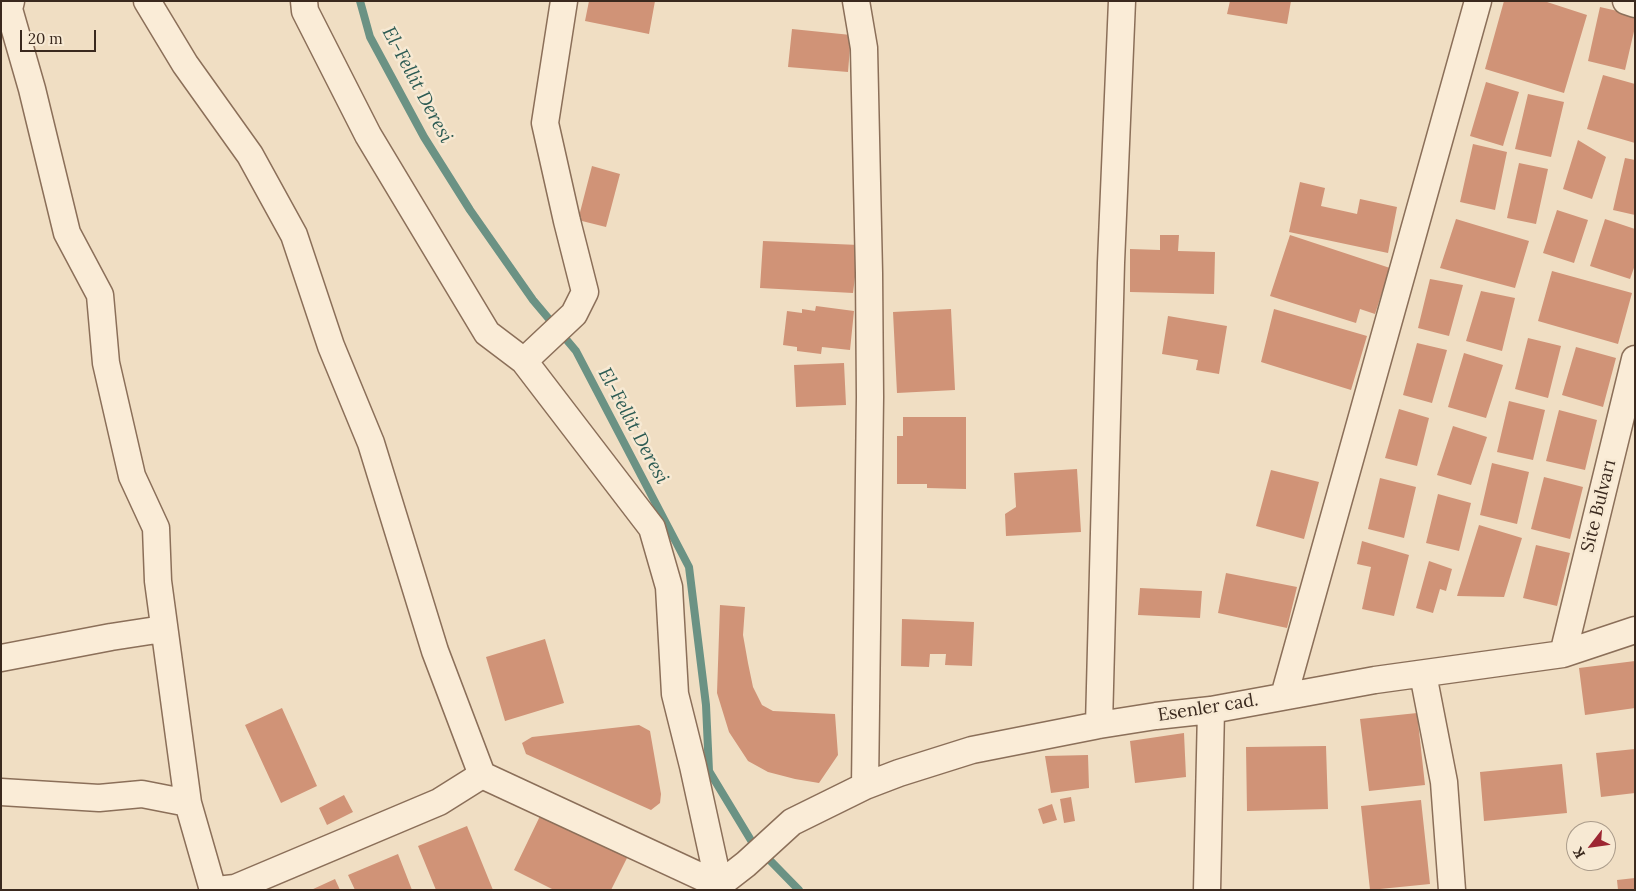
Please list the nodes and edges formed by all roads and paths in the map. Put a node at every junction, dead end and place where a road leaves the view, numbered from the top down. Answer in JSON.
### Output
{"nodes":[{"id":1,"x":11,"y":1,"type":"edge"},
{"id":2,"x":147,"y":1,"type":"edge"},
{"id":3,"x":304,"y":1,"type":"edge"},
{"id":4,"x":564,"y":1,"type":"edge"},
{"id":5,"x":856,"y":1,"type":"edge"},
{"id":6,"x":1122,"y":1,"type":"edge"},
{"id":7,"x":1478,"y":1,"type":"edge"},
{"id":8,"x":1626,"y":1,"type":"edge"},
{"id":9,"x":1635,"y":4,"type":"edge"},
{"id":10,"x":1635,"y":359,"type":"edge"},
{"id":11,"x":524,"y":361,"type":"junction"},
{"id":12,"x":163,"y":629,"type":"junction"},
{"id":13,"x":1635,"y":630,"type":"edge"},
{"id":14,"x":1563,"y":654,"type":"junction"},
{"id":15,"x":1,"y":658,"type":"edge"},
{"id":16,"x":1423,"y":674,"type":"junction"},
{"id":17,"x":1284,"y":696,"type":"junction"},
{"id":18,"x":1211,"y":710,"type":"junction"},
{"id":19,"x":1099,"y":726,"type":"junction"},
{"id":20,"x":482,"y":775,"type":"junction"},
{"id":21,"x":864,"y":786,"type":"junction"},
{"id":22,"x":1,"y":792,"type":"edge"},
{"id":23,"x":188,"y":803,"type":"junction"},
{"id":24,"x":719,"y":887,"type":"edge"},
{"id":25,"x":213,"y":890,"type":"edge"},
{"id":26,"x":217,"y":890,"type":"edge"},
{"id":27,"x":1207,"y":890,"type":"edge"},
{"id":28,"x":1452,"y":890,"type":"edge"}],
"edges":[{"from":1,"to":12,"type":"street"},
{"from":2,"to":20,"type":"street"},
{"from":3,"to":11,"type":"street"},
{"from":4,"to":11,"type":"street"},
{"from":5,"to":21,"type":"street"},
{"from":6,"to":19,"type":"street"},
{"from":7,"to":17,"type":"street"},
{"from":8,"to":9,"type":"street"},
{"from":10,"to":14,"type":"street","name":"Site Bulvarı"},
{"from":11,"to":24,"type":"street"},
{"from":12,"to":15,"type":"street"},
{"from":12,"to":23,"type":"street"},
{"from":13,"to":14,"type":"street","name":"Esenler cad."},
{"from":14,"to":16,"type":"street","name":"Esenler cad."},
{"from":16,"to":17,"type":"street","name":"Esenler cad."},
{"from":16,"to":28,"type":"street"},
{"from":17,"to":18,"type":"street","name":"Esenler cad."},
{"from":18,"to":19,"type":"street","name":"Esenler cad."},
{"from":18,"to":27,"type":"street"},
{"from":19,"to":21,"type":"street","name":"Esenler cad."},
{"from":20,"to":24,"type":"street"},
{"from":20,"to":26,"type":"street"},
{"from":21,"to":24,"type":"street","name":"Esenler cad."},
{"from":22,"to":23,"type":"street"},
{"from":23,"to":25,"type":"street"}]}
